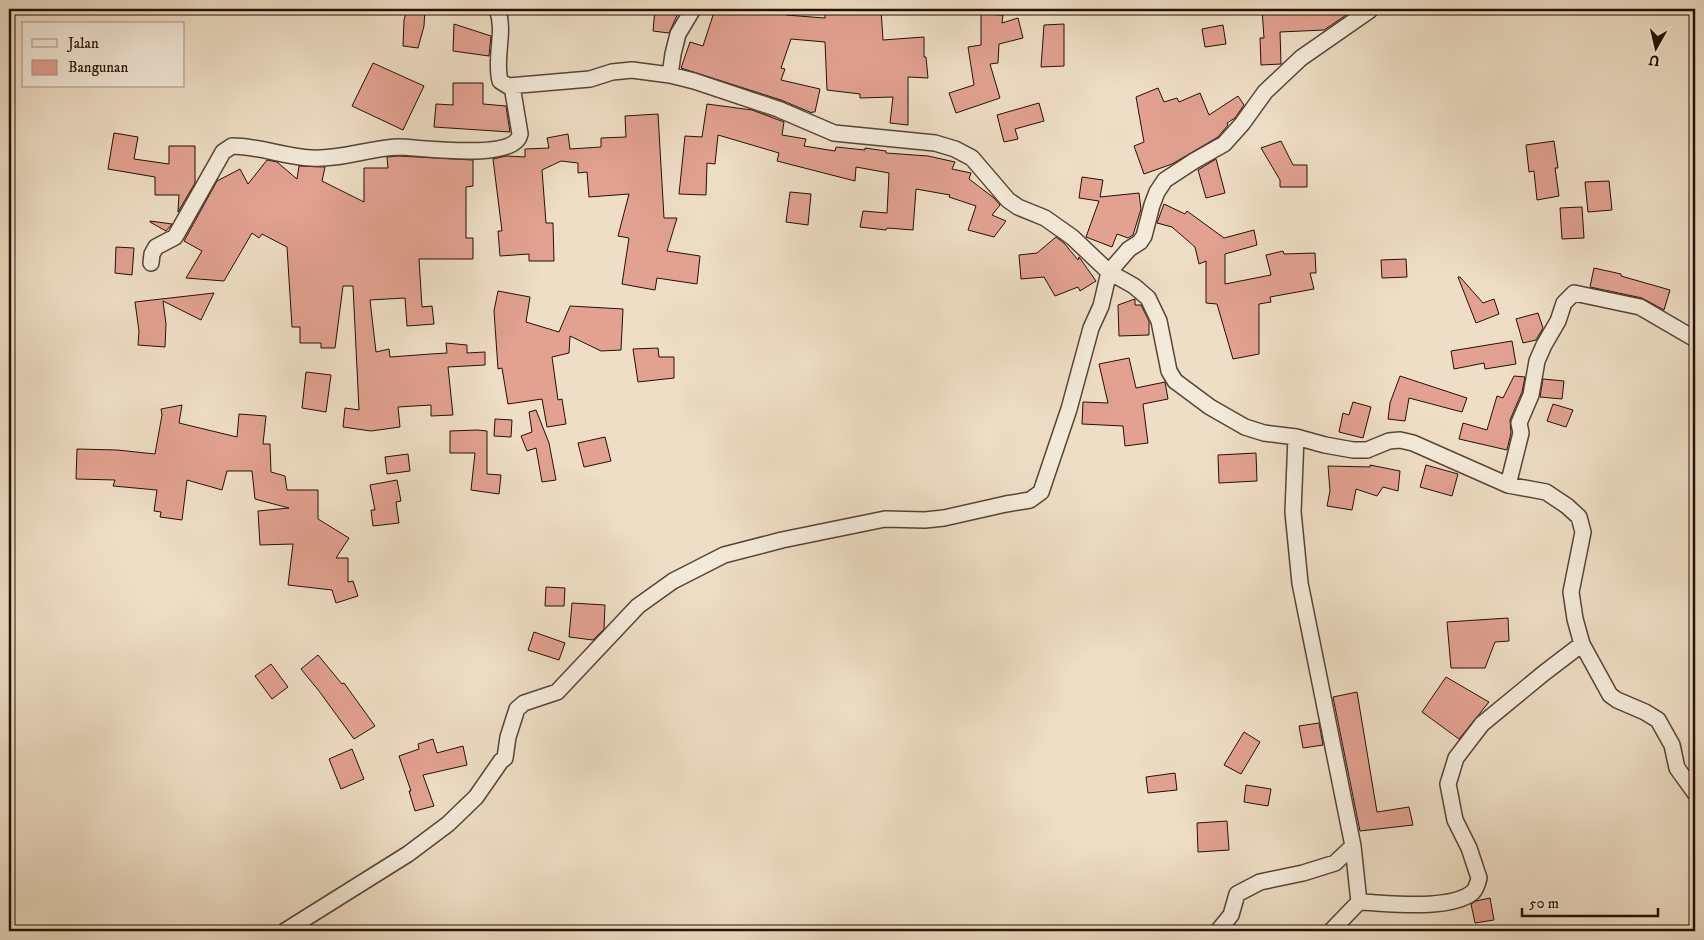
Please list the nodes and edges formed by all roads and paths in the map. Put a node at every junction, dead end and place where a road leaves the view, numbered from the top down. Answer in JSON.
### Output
{"nodes":[{"id":1,"x":497,"y":9,"type":"edge"},
{"id":2,"x":692,"y":9,"type":"edge"},
{"id":3,"x":1370,"y":10,"type":"edge"},
{"id":4,"x":670,"y":74,"type":"junction"},
{"id":5,"x":512,"y":86,"type":"junction"},
{"id":6,"x":151,"y":264,"type":"dead end"},
{"id":7,"x":1109,"y":272,"type":"junction"},
{"id":8,"x":1695,"y":339,"type":"edge"},
{"id":9,"x":1296,"y":437,"type":"junction"},
{"id":10,"x":1508,"y":485,"type":"junction"},
{"id":11,"x":1582,"y":644,"type":"junction"},
{"id":12,"x":1695,"y":793,"type":"edge"},
{"id":13,"x":1353,"y":846,"type":"junction"},
{"id":14,"x":1359,"y":902,"type":"junction"},
{"id":15,"x":285,"y":931,"type":"edge"},
{"id":16,"x":1218,"y":931,"type":"edge"},
{"id":17,"x":1331,"y":931,"type":"edge"}],
"edges":[{"from":1,"to":5,"type":"street"},
{"from":2,"to":4,"type":"street"},
{"from":3,"to":7,"type":"street"},
{"from":4,"to":5,"type":"street"},
{"from":4,"to":7,"type":"street"},
{"from":5,"to":6,"type":"street"},
{"from":7,"to":9,"type":"street"},
{"from":7,"to":15,"type":"street"},
{"from":8,"to":10,"type":"street"},
{"from":9,"to":10,"type":"street"},
{"from":9,"to":13,"type":"street"},
{"from":10,"to":11,"type":"street"},
{"from":11,"to":12,"type":"street"},
{"from":11,"to":14,"type":"street"},
{"from":13,"to":14,"type":"street"},
{"from":13,"to":16,"type":"street"},
{"from":14,"to":17,"type":"street"}]}
